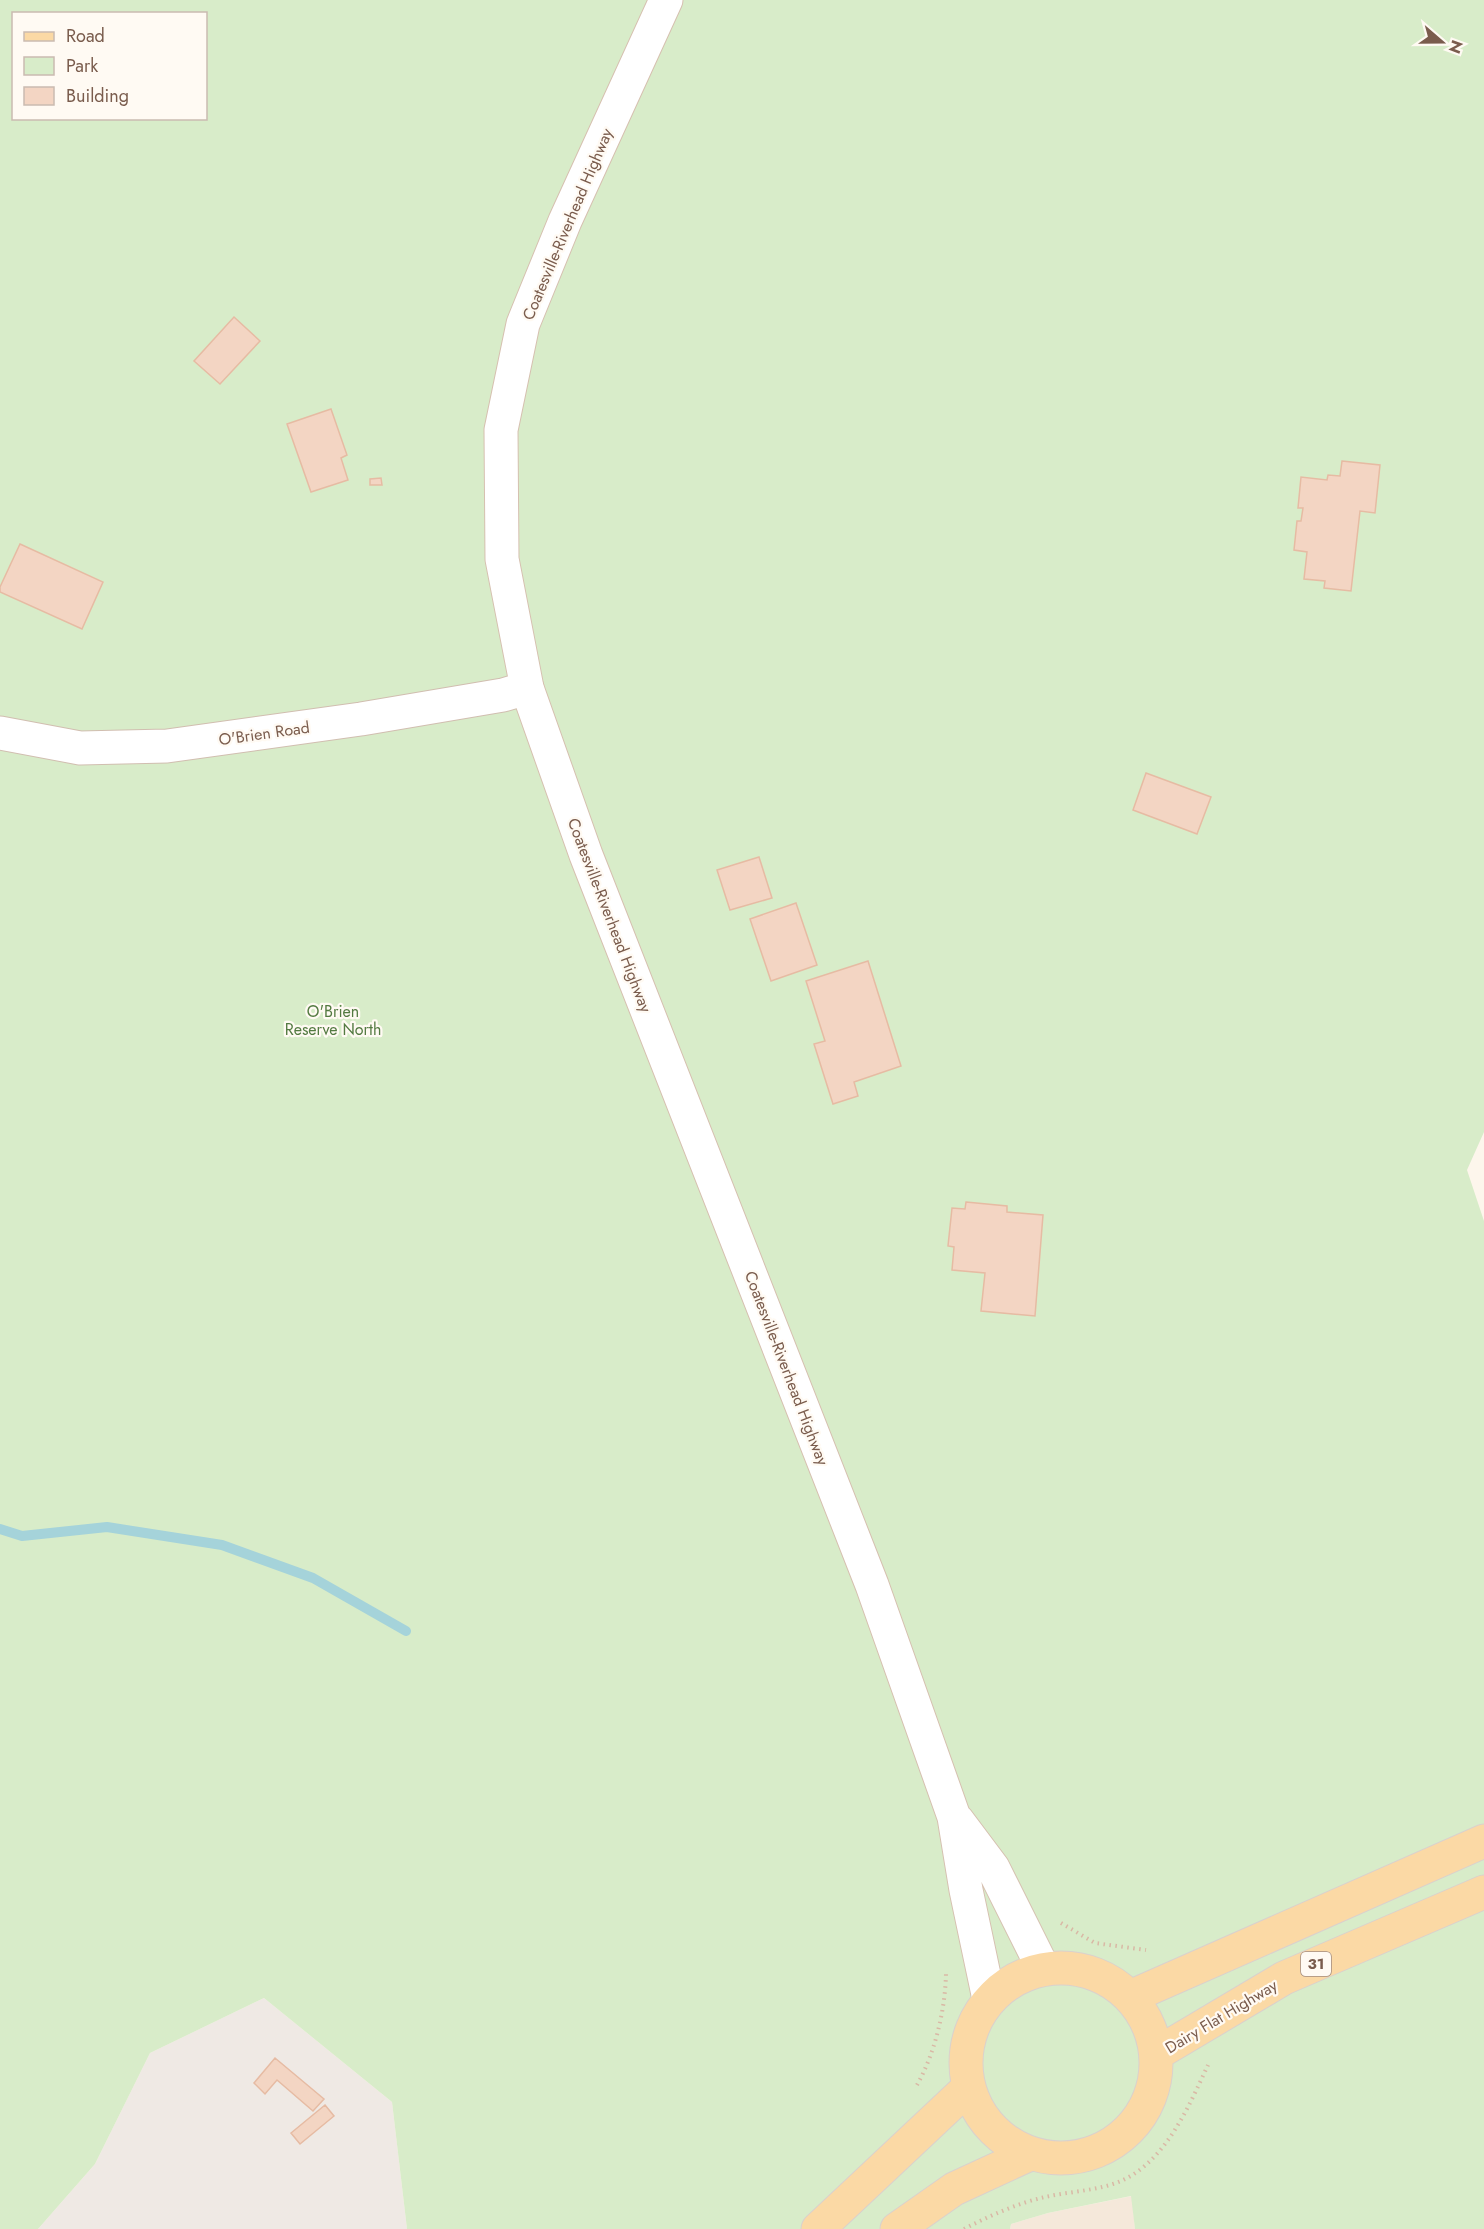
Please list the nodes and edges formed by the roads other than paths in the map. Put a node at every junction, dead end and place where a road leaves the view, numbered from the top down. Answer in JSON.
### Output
{"nodes":[{"id":1,"x":666,"y":0,"type":"edge"},
{"id":2,"x":527,"y":688,"type":"junction"},
{"id":3,"x":0,"y":733,"type":"edge"},
{"id":4,"x":954,"y":1816,"type":"junction"},
{"id":5,"x":1484,"y":1841,"type":"edge"},
{"id":6,"x":1484,"y":1892,"type":"edge"},
{"id":7,"x":1043,"y":1968,"type":"junction"},
{"id":8,"x":1130,"y":1997,"type":"junction"},
{"id":9,"x":989,"y":1999,"type":"junction"},
{"id":10,"x":1156,"y":2054,"type":"junction"},
{"id":11,"x":968,"y":2088,"type":"junction"},
{"id":12,"x":1030,"y":2154,"type":"junction"},
{"id":13,"x":818,"y":2229,"type":"edge"},
{"id":14,"x":897,"y":2229,"type":"edge"}],
"edges":[{"from":1,"to":2,"type":"main road","name":"Coatesville-Riverhead Highway"},
{"from":2,"to":3,"type":"main road","name":"O'Brien Road"},
{"from":2,"to":4,"type":"main road","name":"Coatesville-Riverhead Highway"},
{"from":4,"to":7,"type":"main road","name":"Coatesville-Riverhead Highway"},
{"from":4,"to":9,"type":"main road","name":"Coatesville-Riverhead Highway"},
{"from":5,"to":8,"type":"main road"},
{"from":6,"to":10,"type":"main road","name":"Dairy Flat Highway","number":"31"},
{"from":7,"to":8,"type":"main road"},
{"from":7,"to":9,"type":"main road"},
{"from":8,"to":10,"type":"main road"},
{"from":9,"to":11,"type":"main road"},
{"from":10,"to":12,"type":"main road"},
{"from":11,"to":12,"type":"main road"},
{"from":11,"to":13,"type":"main road"},
{"from":12,"to":14,"type":"main road"}]}
